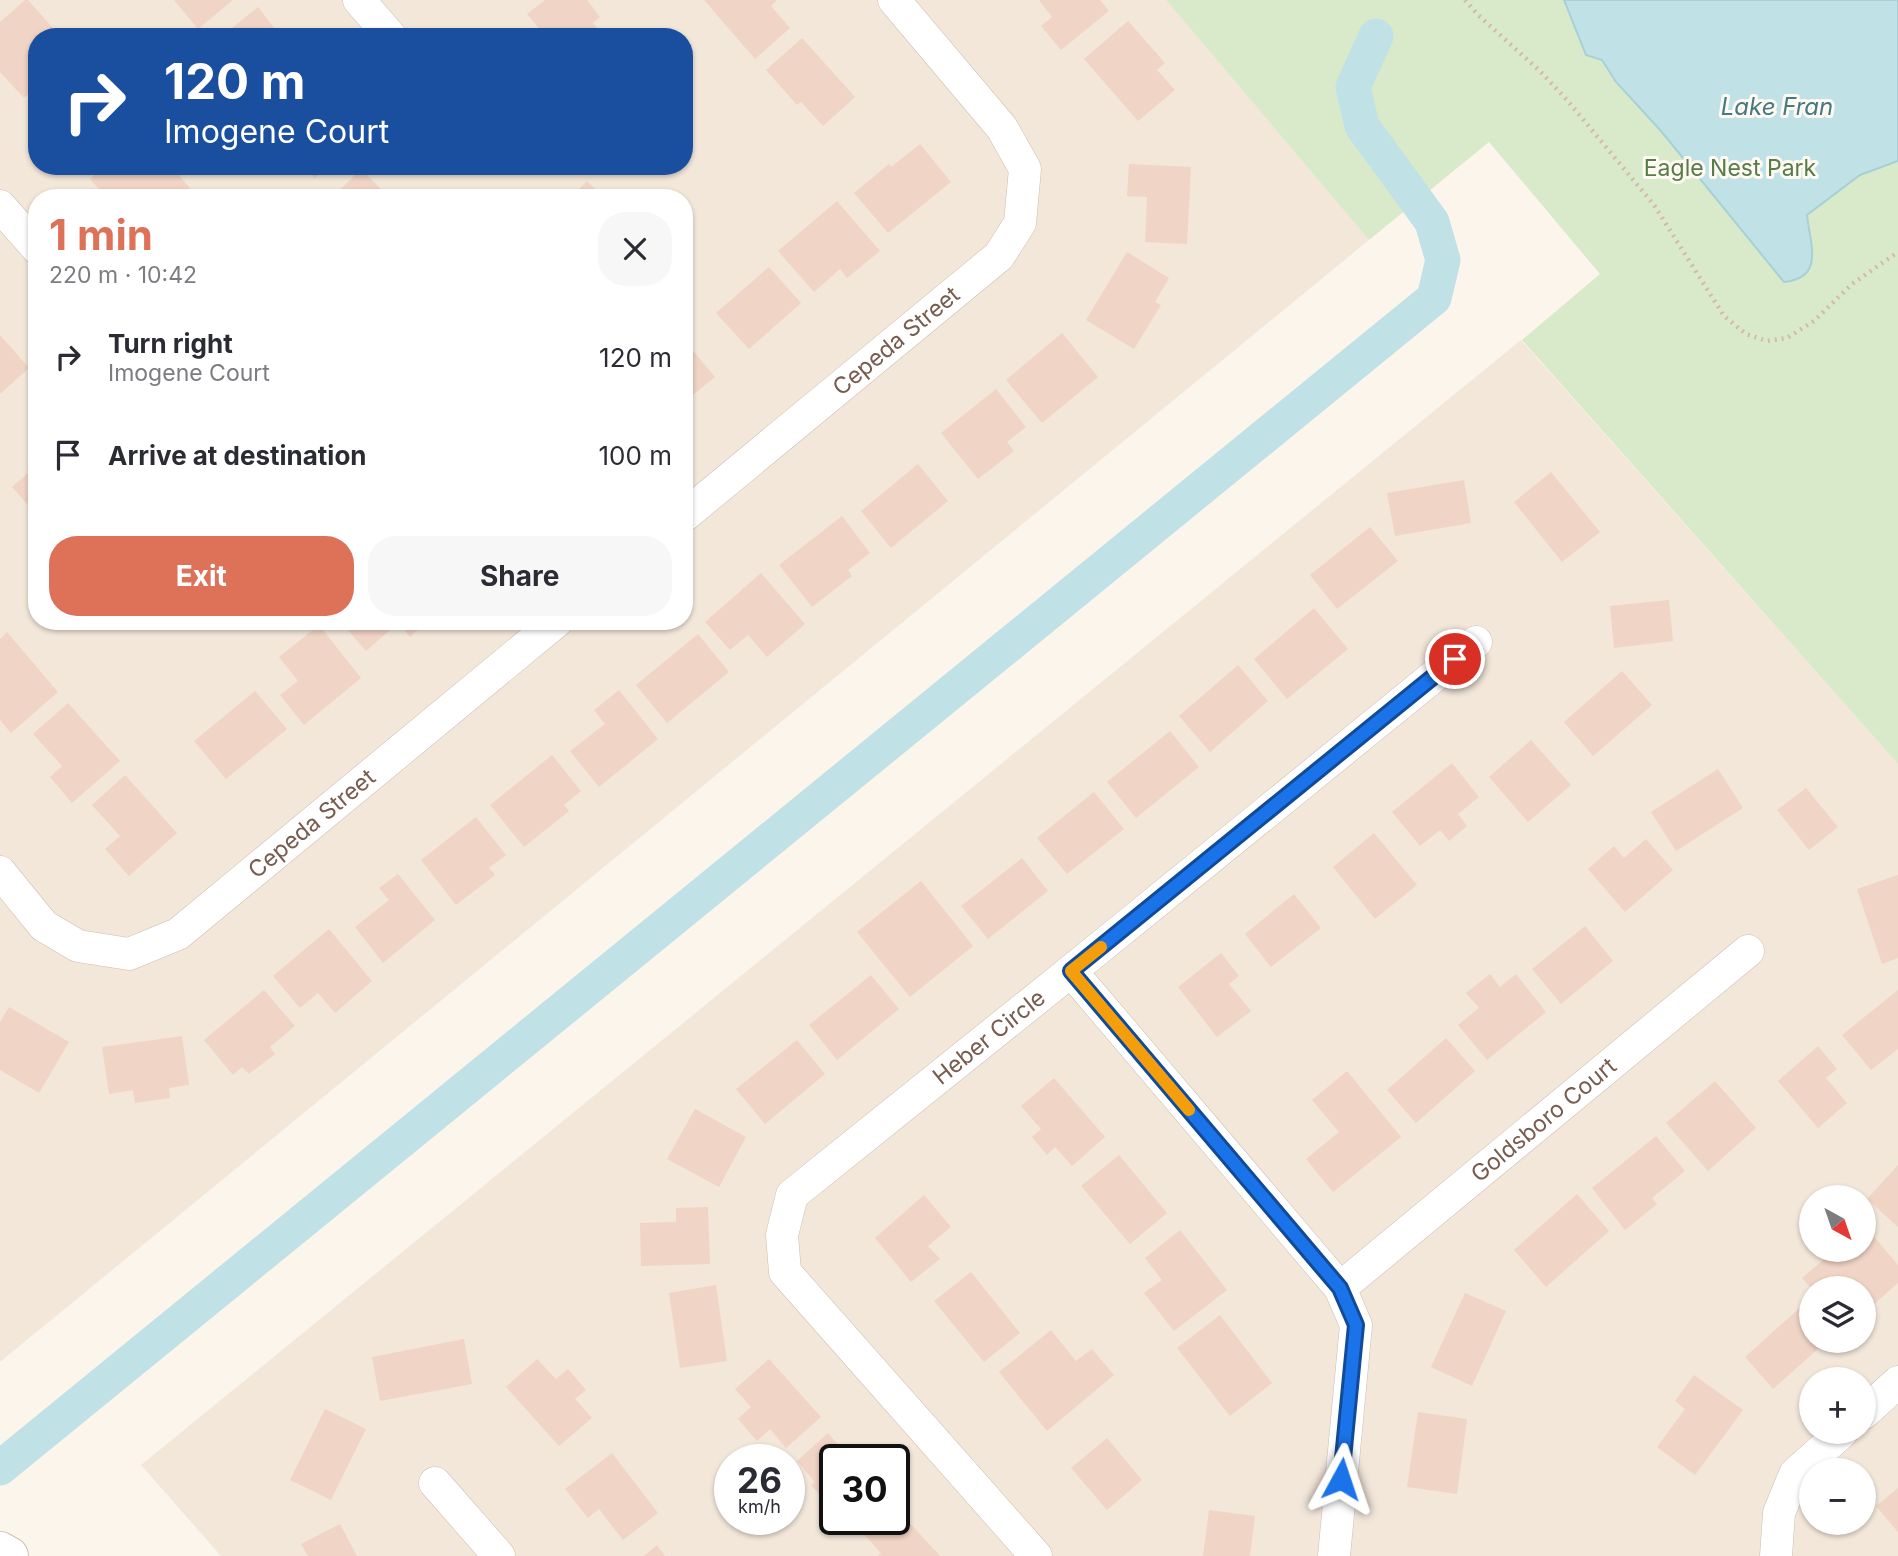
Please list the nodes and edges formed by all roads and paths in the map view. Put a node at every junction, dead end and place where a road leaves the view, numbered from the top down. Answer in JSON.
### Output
{"nodes":[{"id":1,"x":359,"y":0,"type":"edge"},
{"id":2,"x":894,"y":0,"type":"edge"},
{"id":3,"x":1465,"y":0,"type":"edge"},
{"id":4,"x":383,"y":28,"type":"edge"},
{"id":5,"x":0,"y":206,"type":"edge"},
{"id":6,"x":28,"y":238,"type":"edge"},
{"id":7,"x":1898,"y":252,"type":"edge"},
{"id":8,"x":693,"y":509,"type":"edge"},
{"id":9,"x":546,"y":630,"type":"edge"},
{"id":10,"x":1476,"y":642,"type":"dead end"},
{"id":11,"x":0,"y":872,"type":"edge"},
{"id":12,"x":1748,"y":951,"type":"dead end"},
{"id":13,"x":1071,"y":971,"type":"junction"},
{"id":14,"x":1340,"y":1288,"type":"junction"},
{"id":15,"x":1898,"y":1382,"type":"edge"},
{"id":16,"x":1876,"y":1402,"type":"edge"},
{"id":17,"x":1829,"y":1444,"type":"edge"},
{"id":18,"x":435,"y":1483,"type":"dead end"},
{"id":19,"x":0,"y":1551,"type":"edge"},
{"id":20,"x":9,"y":1556,"type":"edge"},
{"id":21,"x":499,"y":1556,"type":"edge"},
{"id":22,"x":1036,"y":1556,"type":"edge"},
{"id":23,"x":1334,"y":1556,"type":"edge"},
{"id":24,"x":1776,"y":1556,"type":"edge"}],
"edges":[{"from":1,"to":4,"type":"street"},
{"from":2,"to":8,"type":"street","name":"Cepeda Street"},
{"from":3,"to":7,"type":"path"},
{"from":5,"to":6,"type":"street"},
{"from":9,"to":11,"type":"street","name":"Cepeda Street"},
{"from":10,"to":13,"type":"street","name":"Heber Circle"},
{"from":12,"to":14,"type":"street","name":"Goldsboro Court"},
{"from":13,"to":14,"type":"street"},
{"from":13,"to":22,"type":"street","name":"Heber Circle"},
{"from":14,"to":23,"type":"street"},
{"from":15,"to":16,"type":"street"},
{"from":17,"to":24,"type":"street"},
{"from":18,"to":21,"type":"street"},
{"from":19,"to":20,"type":"street"}]}
